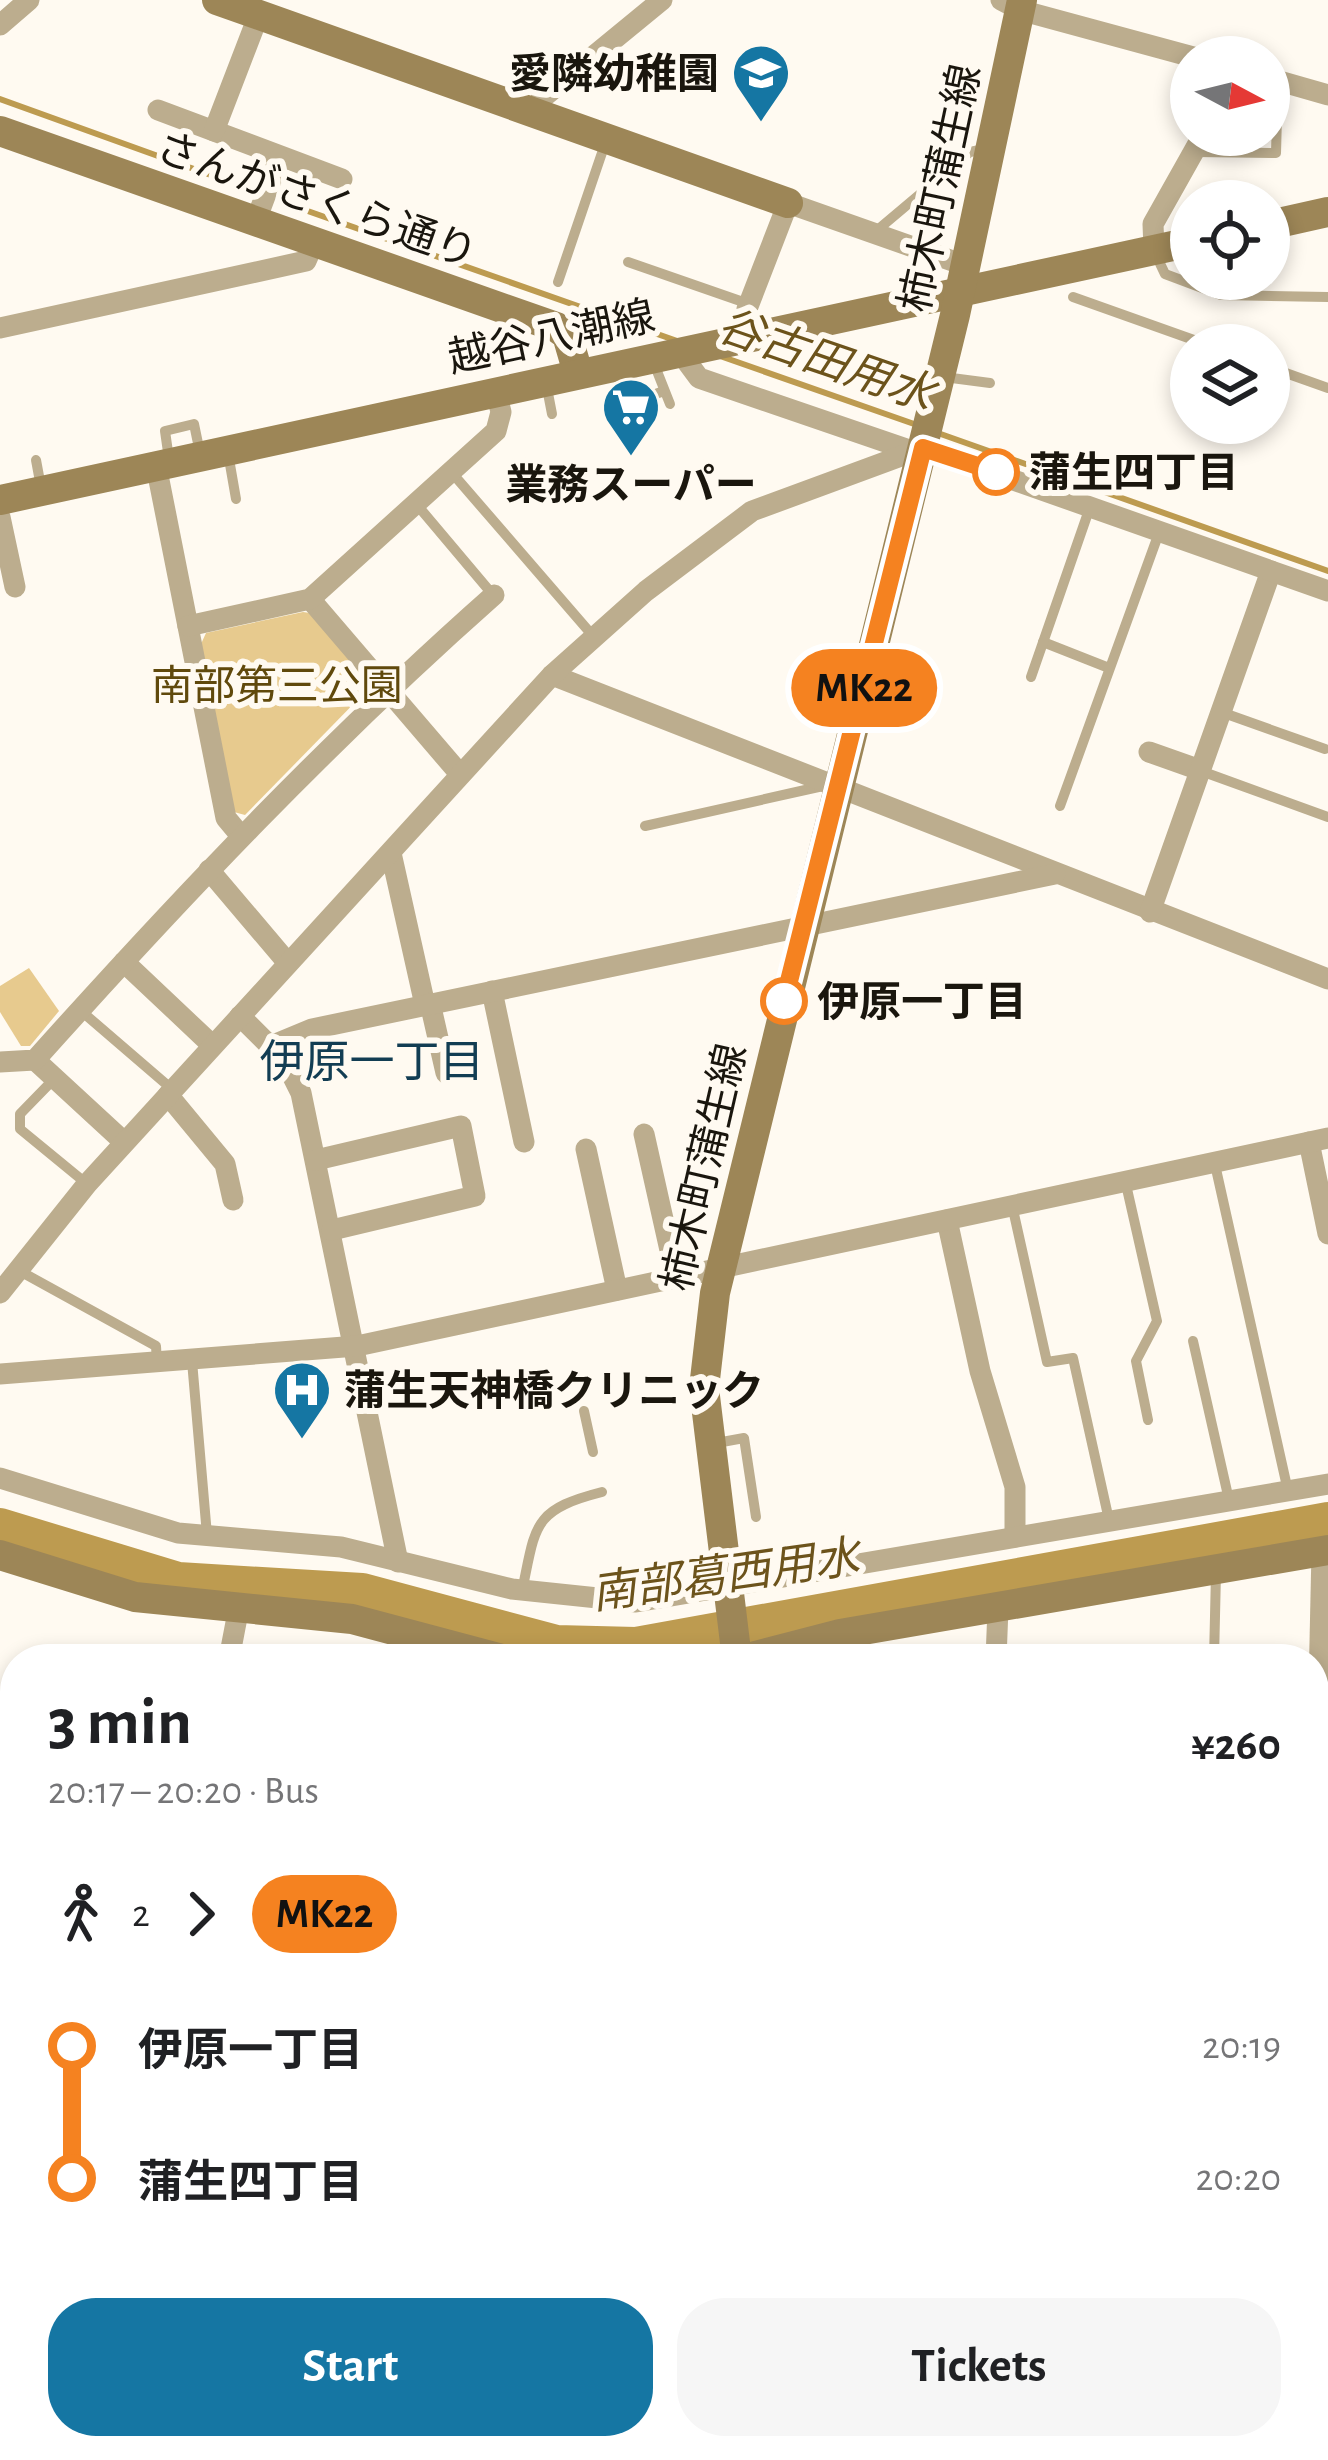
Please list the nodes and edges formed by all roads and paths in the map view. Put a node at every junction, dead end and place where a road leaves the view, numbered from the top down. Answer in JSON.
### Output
{"nodes":[{"id":1,"x":29,"y":0,"type":"edge"},
{"id":2,"x":217,"y":0,"type":"edge"},
{"id":3,"x":662,"y":0,"type":"edge"},
{"id":4,"x":1014,"y":3,"type":"edge"},
{"id":5,"x":259,"y":14,"type":"junction"},
{"id":6,"x":0,"y":25,"type":"edge"},
{"id":7,"x":1170,"y":50,"type":"edge"},
{"id":8,"x":1290,"y":84,"type":"edge"},
{"id":9,"x":1328,"y":95,"type":"edge"},
{"id":10,"x":158,"y":110,"type":"dead end"},
{"id":11,"x":536,"y":112,"type":"junction"},
{"id":12,"x":0,"y":131,"type":"edge"},
{"id":13,"x":214,"y":131,"type":"junction"},
{"id":14,"x":607,"y":137,"type":"junction"},
{"id":15,"x":992,"y":147,"type":"junction"},
{"id":16,"x":1190,"y":156,"type":"edge"},
{"id":17,"x":279,"y":158,"type":"junction"},
{"id":18,"x":342,"y":179,"type":"dead end"},
{"id":19,"x":788,"y":203,"type":"junction"},
{"id":20,"x":1328,"y":212,"type":"edge"},
{"id":21,"x":1290,"y":220,"type":"edge"},
{"id":22,"x":255,"y":224,"type":"junction"},
{"id":23,"x":874,"y":233,"type":"junction"},
{"id":24,"x":314,"y":243,"type":"junction"},
{"id":25,"x":1170,"y":247,"type":"edge"},
{"id":26,"x":1154,"y":250,"type":"junction"},
{"id":27,"x":628,"y":262,"type":"dead end"},
{"id":28,"x":964,"y":278,"type":"junction"},
{"id":29,"x":558,"y":282,"type":"dead end"},
{"id":30,"x":1073,"y":297,"type":"dead end"},
{"id":31,"x":1328,"y":297,"type":"edge"},
{"id":32,"x":750,"y":320,"type":"junction"},
{"id":33,"x":0,"y":328,"type":"edge"},
{"id":34,"x":1170,"y":331,"type":"edge"},
{"id":35,"x":666,"y":354,"type":"junction"},
{"id":36,"x":578,"y":374,"type":"junction"},
{"id":37,"x":1290,"y":374,"type":"edge"},
{"id":38,"x":940,"y":376,"type":"junction"},
{"id":39,"x":545,"y":381,"type":"junction"},
{"id":40,"x":989,"y":382,"type":"dead end"},
{"id":41,"x":1328,"y":388,"type":"edge"},
{"id":42,"x":496,"y":392,"type":"junction"},
{"id":43,"x":661,"y":392,"type":"junction"},
{"id":44,"x":670,"y":404,"type":"dead end"},
{"id":45,"x":614,"y":410,"type":"dead end"},
{"id":46,"x":552,"y":414,"type":"dead end"},
{"id":47,"x":918,"y":450,"type":"junction"},
{"id":48,"x":214,"y":453,"type":"junction"},
{"id":49,"x":163,"y":464,"type":"junction"},
{"id":50,"x":453,"y":474,"type":"junction"},
{"id":51,"x":236,"y":499,"type":"dead end"},
{"id":52,"x":0,"y":500,"type":"edge"},
{"id":53,"x":1091,"y":504,"type":"junction"},
{"id":54,"x":418,"y":506,"type":"junction"},
{"id":55,"x":0,"y":517,"type":"edge"},
{"id":56,"x":1160,"y":530,"type":"junction"},
{"id":57,"x":1271,"y":571,"type":"junction"},
{"id":58,"x":15,"y":587,"type":"dead end"},
{"id":59,"x":1328,"y":591,"type":"edge"},
{"id":60,"x":494,"y":596,"type":"joint"},
{"id":61,"x":310,"y":599,"type":"junction"},
{"id":62,"x":188,"y":626,"type":"junction"},
{"id":63,"x":593,"y":636,"type":"junction"},
{"id":64,"x":1043,"y":641,"type":"junction"},
{"id":65,"x":1109,"y":668,"type":"junction"},
{"id":66,"x":552,"y":675,"type":"junction"},
{"id":67,"x":1031,"y":677,"type":"dead end"},
{"id":68,"x":388,"y":689,"type":"junction"},
{"id":69,"x":1220,"y":712,"type":"junction"},
{"id":70,"x":1325,"y":749,"type":"edge"},
{"id":71,"x":1148,"y":752,"type":"dead end"},
{"id":72,"x":1201,"y":770,"type":"junction"},
{"id":73,"x":459,"y":773,"type":"junction"},
{"id":74,"x":834,"y":786,"type":"junction"},
{"id":75,"x":1060,"y":806,"type":"dead end"},
{"id":76,"x":1328,"y":817,"type":"edge"},
{"id":77,"x":645,"y":826,"type":"dead end"},
{"id":78,"x":241,"y":836,"type":"junction"},
{"id":79,"x":391,"y":853,"type":"junction"},
{"id":80,"x":209,"y":870,"type":"junction"},
{"id":81,"x":1056,"y":874,"type":"junction"},
{"id":82,"x":1150,"y":912,"type":"junction"},
{"id":83,"x":802,"y":929,"type":"junction"},
{"id":84,"x":124,"y":962,"type":"junction"},
{"id":85,"x":287,"y":962,"type":"junction"},
{"id":86,"x":1328,"y":979,"type":"edge"},
{"id":87,"x":492,"y":991,"type":"junction"},
{"id":88,"x":428,"y":1004,"type":"junction"},
{"id":89,"x":80,"y":1010,"type":"junction"},
{"id":90,"x":240,"y":1016,"type":"junction"},
{"id":91,"x":212,"y":1045,"type":"junction"},
{"id":92,"x":271,"y":1046,"type":"junction"},
{"id":93,"x":35,"y":1060,"type":"junction"},
{"id":94,"x":0,"y":1062,"type":"edge"},
{"id":95,"x":446,"y":1073,"type":"dead end"},
{"id":96,"x":55,"y":1078,"type":"junction"},
{"id":97,"x":170,"y":1092,"type":"junction"},
{"id":98,"x":644,"y":1134,"type":"dead end"},
{"id":99,"x":1318,"y":1140,"type":"edge"},
{"id":100,"x":124,"y":1142,"type":"junction"},
{"id":101,"x":524,"y":1142,"type":"dead end"},
{"id":102,"x":586,"y":1149,"type":"dead end"},
{"id":103,"x":316,"y":1160,"type":"junction"},
{"id":104,"x":1214,"y":1160,"type":"junction"},
{"id":105,"x":1125,"y":1180,"type":"junction"},
{"id":106,"x":86,"y":1184,"type":"junction"},
{"id":107,"x":233,"y":1200,"type":"dead end"},
{"id":108,"x":1012,"y":1205,"type":"junction"},
{"id":109,"x":947,"y":1220,"type":"junction"},
{"id":110,"x":332,"y":1230,"type":"junction"},
{"id":111,"x":1328,"y":1234,"type":"edge"},
{"id":112,"x":16,"y":1269,"type":"junction"},
{"id":113,"x":719,"y":1270,"type":"junction"},
{"id":114,"x":676,"y":1277,"type":"junction"},
{"id":115,"x":617,"y":1290,"type":"junction"},
{"id":116,"x":0,"y":1293,"type":"edge"},
{"id":117,"x":1192,"y":1341,"type":"dead end"},
{"id":118,"x":358,"y":1346,"type":"junction"},
{"id":119,"x":192,"y":1360,"type":"junction"},
{"id":120,"x":157,"y":1363,"type":"junction"},
{"id":121,"x":0,"y":1374,"type":"edge"},
{"id":122,"x":584,"y":1412,"type":"dead end"},
{"id":123,"x":1148,"y":1420,"type":"dead end"},
{"id":124,"x":708,"y":1444,"type":"junction"},
{"id":125,"x":593,"y":1452,"type":"dead end"},
{"id":126,"x":0,"y":1478,"type":"edge"},
{"id":127,"x":1328,"y":1484,"type":"edge"},
{"id":128,"x":1288,"y":1490,"type":"junction"},
{"id":129,"x":602,"y":1492,"type":"dead end"},
{"id":130,"x":1229,"y":1500,"type":"junction"},
{"id":131,"x":756,"y":1516,"type":"dead end"},
{"id":132,"x":1109,"y":1520,"type":"junction"},
{"id":133,"x":207,"y":1538,"type":"junction"},
{"id":134,"x":1016,"y":1538,"type":"junction"},
{"id":135,"x":1325,"y":1550,"type":"edge"},
{"id":136,"x":0,"y":1555,"type":"edge"},
{"id":137,"x":398,"y":1562,"type":"junction"},
{"id":138,"x":1216,"y":1570,"type":"junction"},
{"id":139,"x":522,"y":1591,"type":"junction"},
{"id":140,"x":728,"y":1591,"type":"junction"},
{"id":141,"x":998,"y":1608,"type":"junction"},
{"id":142,"x":238,"y":1612,"type":"junction"},
{"id":143,"x":232,"y":1644,"type":"edge"},
{"id":144,"x":441,"y":1644,"type":"edge"},
{"id":145,"x":737,"y":1644,"type":"edge"},
{"id":146,"x":794,"y":1644,"type":"edge"},
{"id":147,"x":997,"y":1644,"type":"edge"},
{"id":148,"x":1214,"y":1644,"type":"edge"},
{"id":149,"x":1322,"y":1644,"type":"edge"}],
"edges":[{"from":1,"to":6,"type":"street"},
{"from":2,"to":5,"type":"main road"},
{"from":3,"to":11,"type":"street"},
{"from":4,"to":7,"type":"street"},
{"from":4,"to":15,"type":"main road","name":"柿木町蒲生線"},
{"from":5,"to":11,"type":"main road"},
{"from":5,"to":13,"type":"street"},
{"from":8,"to":9,"type":"street"},
{"from":10,"to":13,"type":"street"},
{"from":11,"to":14,"type":"main road"},
{"from":12,"to":22,"type":"main road","name":"さんがさくら通り"},
{"from":13,"to":17,"type":"street"},
{"from":14,"to":19,"type":"main road"},
{"from":14,"to":29,"type":"lane"},
{"from":15,"to":23,"type":"lane"},
{"from":15,"to":28,"type":"main road","name":"柿木町蒲生線"},
{"from":16,"to":26,"type":"street"},
{"from":17,"to":18,"type":"street"},
{"from":17,"to":22,"type":"street"},
{"from":19,"to":23,"type":"street"},
{"from":19,"to":32,"type":"street"},
{"from":20,"to":21,"type":"main road"},
{"from":22,"to":24,"type":"main road","name":"さんがさくら通り"},
{"from":23,"to":28,"type":"street"},
{"from":24,"to":33,"type":"street"},
{"from":24,"to":36,"type":"main road","name":"さんがさくら通り"},
{"from":25,"to":26,"type":"main road","name":"越谷八潮線"},
{"from":26,"to":28,"type":"main road","name":"越谷八潮線"},
{"from":26,"to":31,"type":"lane"},
{"from":27,"to":32,"type":"lane"},
{"from":28,"to":32,"type":"main road","name":"越谷八潮線"},
{"from":28,"to":38,"type":"main road","name":"柿木町蒲生線"},
{"from":30,"to":34,"type":"lane"},
{"from":32,"to":35,"type":"main road","name":"越谷八潮線"},
{"from":35,"to":36,"type":"main road","name":"越谷八潮線"},
{"from":35,"to":43,"type":"lane"},
{"from":35,"to":47,"type":"street"},
{"from":36,"to":39,"type":"main road","name":"越谷八潮線"},
{"from":37,"to":41,"type":"lane"},
{"from":38,"to":40,"type":"lane"},
{"from":38,"to":47,"type":"main road","name":"柿木町蒲生線"},
{"from":39,"to":42,"type":"main road","name":"越谷八潮線"},
{"from":39,"to":46,"type":"lane"},
{"from":42,"to":48,"type":"main road","name":"越谷八潮線"},
{"from":42,"to":50,"type":"street"},
{"from":43,"to":44,"type":"lane"},
{"from":43,"to":45,"type":"lane"},
{"from":47,"to":53,"type":"street"},
{"from":47,"to":63,"type":"street"},
{"from":47,"to":74,"type":"main road","name":"柿木町蒲生線"},
{"from":48,"to":49,"type":"main road","name":"越谷八潮線"},
{"from":48,"to":51,"type":"lane"},
{"from":49,"to":52,"type":"main road","name":"越谷八潮線"},
{"from":49,"to":62,"type":"street"},
{"from":50,"to":54,"type":"street"},
{"from":50,"to":63,"type":"lane"},
{"from":53,"to":56,"type":"street"},
{"from":53,"to":64,"type":"lane"},
{"from":54,"to":60,"type":"lane"},
{"from":54,"to":61,"type":"street"},
{"from":55,"to":58,"type":"street"},
{"from":56,"to":57,"type":"street"},
{"from":56,"to":65,"type":"lane"},
{"from":57,"to":59,"type":"street"},
{"from":57,"to":69,"type":"street"},
{"from":60,"to":68,"type":"street"},
{"from":61,"to":62,"type":"street"},
{"from":61,"to":68,"type":"street"},
{"from":62,"to":78,"type":"street"},
{"from":63,"to":66,"type":"street"},
{"from":64,"to":65,"type":"lane"},
{"from":64,"to":67,"type":"lane"},
{"from":65,"to":75,"type":"lane"},
{"from":66,"to":73,"type":"street"},
{"from":66,"to":74,"type":"street"},
{"from":68,"to":73,"type":"street"},
{"from":68,"to":78,"type":"street"},
{"from":69,"to":70,"type":"lane"},
{"from":69,"to":72,"type":"street"},
{"from":71,"to":72,"type":"street"},
{"from":72,"to":76,"type":"lane"},
{"from":72,"to":82,"type":"street"},
{"from":73,"to":79,"type":"street"},
{"from":74,"to":77,"type":"lane"},
{"from":74,"to":81,"type":"street"},
{"from":74,"to":83,"type":"main road","name":"柿木町蒲生線"},
{"from":78,"to":80,"type":"street"},
{"from":79,"to":85,"type":"street"},
{"from":79,"to":88,"type":"street"},
{"from":80,"to":84,"type":"street"},
{"from":80,"to":85,"type":"street"},
{"from":81,"to":82,"type":"street"},
{"from":81,"to":83,"type":"street"},
{"from":82,"to":86,"type":"street"},
{"from":83,"to":87,"type":"street"},
{"from":83,"to":113,"type":"main road","name":"柿木町蒲生線"},
{"from":84,"to":89,"type":"street"},
{"from":84,"to":91,"type":"street"},
{"from":85,"to":90,"type":"street"},
{"from":87,"to":88,"type":"street"},
{"from":87,"to":101,"type":"street"},
{"from":88,"to":92,"type":"street"},
{"from":88,"to":95,"type":"street"},
{"from":89,"to":93,"type":"street"},
{"from":89,"to":97,"type":"lane"},
{"from":90,"to":91,"type":"street"},
{"from":90,"to":92,"type":"street"},
{"from":91,"to":97,"type":"street"},
{"from":92,"to":103,"type":"street"},
{"from":93,"to":94,"type":"street"},
{"from":93,"to":96,"type":"street"},
{"from":96,"to":100,"type":"street"},
{"from":96,"to":106,"type":"lane"},
{"from":97,"to":100,"type":"street"},
{"from":97,"to":107,"type":"street"},
{"from":98,"to":114,"type":"street"},
{"from":99,"to":104,"type":"street"},
{"from":99,"to":111,"type":"street"},
{"from":100,"to":106,"type":"street"},
{"from":102,"to":115,"type":"street"},
{"from":103,"to":110,"type":"street"},
{"from":103,"to":110,"type":"street"},
{"from":104,"to":105,"type":"street"},
{"from":104,"to":128,"type":"lane"},
{"from":105,"to":108,"type":"street"},
{"from":105,"to":123,"type":"lane"},
{"from":106,"to":112,"type":"street"},
{"from":108,"to":109,"type":"street"},
{"from":108,"to":132,"type":"lane"},
{"from":109,"to":113,"type":"street"},
{"from":109,"to":134,"type":"street"},
{"from":110,"to":118,"type":"street"},
{"from":112,"to":116,"type":"street"},
{"from":112,"to":120,"type":"lane"},
{"from":113,"to":114,"type":"street"},
{"from":113,"to":124,"type":"main road","name":"柿木町蒲生線"},
{"from":114,"to":115,"type":"street"},
{"from":115,"to":118,"type":"street"},
{"from":117,"to":130,"type":"lane"},
{"from":118,"to":119,"type":"street"},
{"from":118,"to":137,"type":"street"},
{"from":119,"to":120,"type":"street"},
{"from":119,"to":133,"type":"lane"},
{"from":120,"to":121,"type":"street"},
{"from":122,"to":125,"type":"lane"},
{"from":124,"to":131,"type":"lane"},
{"from":124,"to":140,"type":"main road","name":"柿木町蒲生線"},
{"from":126,"to":133,"type":"street"},
{"from":127,"to":128,"type":"street"},
{"from":128,"to":130,"type":"street"},
{"from":129,"to":139,"type":"lane"},
{"from":130,"to":132,"type":"street"},
{"from":132,"to":134,"type":"street"},
{"from":133,"to":137,"type":"street"},
{"from":134,"to":140,"type":"street"},
{"from":135,"to":138,"type":"main road"},
{"from":135,"to":149,"type":"street"},
{"from":136,"to":142,"type":"main road"},
{"from":137,"to":139,"type":"street"},
{"from":138,"to":141,"type":"main road"},
{"from":138,"to":148,"type":"lane"},
{"from":139,"to":140,"type":"street"},
{"from":140,"to":145,"type":"main road","name":"柿木町蒲生線"},
{"from":141,"to":146,"type":"main road"},
{"from":141,"to":147,"type":"street"},
{"from":142,"to":143,"type":"street"},
{"from":142,"to":144,"type":"main road"}]}
